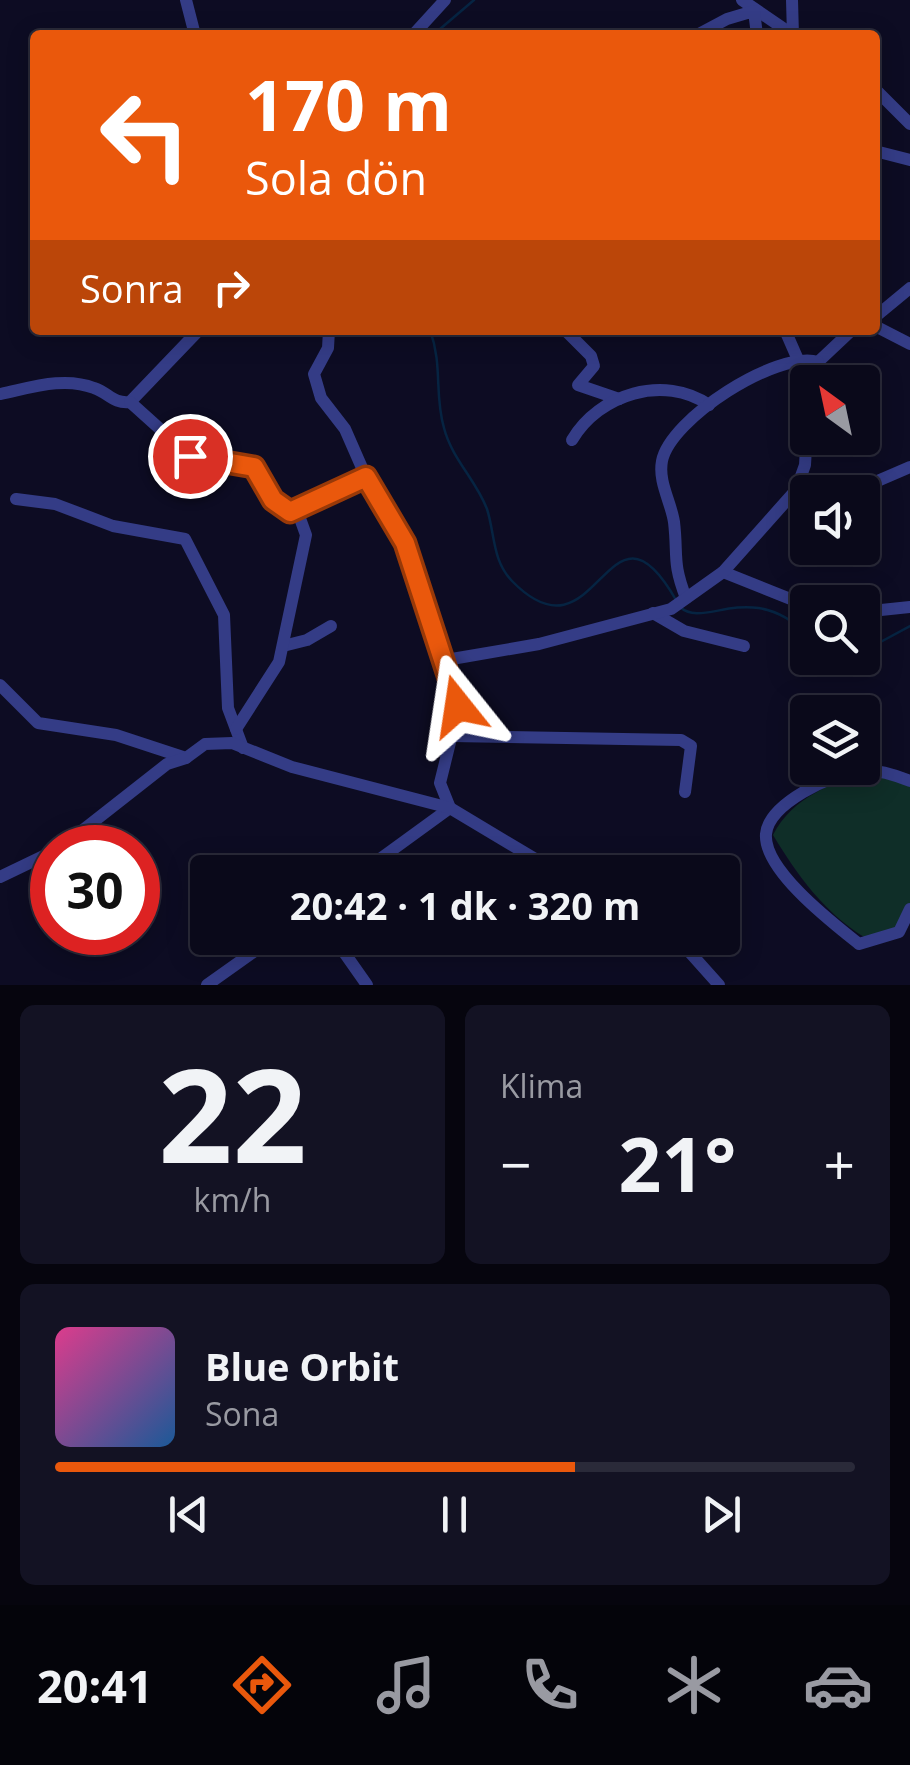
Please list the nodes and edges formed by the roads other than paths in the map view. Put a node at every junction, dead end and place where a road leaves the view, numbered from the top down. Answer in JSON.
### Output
{"nodes":[{"id":1,"x":186,"y":0,"type":"edge"},
{"id":2,"x":445,"y":0,"type":"edge"},
{"id":3,"x":742,"y":0,"type":"edge"},
{"id":4,"x":792,"y":0,"type":"edge"},
{"id":5,"x":754,"y":11,"type":"junction"},
{"id":6,"x":194,"y":30,"type":"edge"},
{"id":7,"x":418,"y":30,"type":"edge"},
{"id":8,"x":709,"y":30,"type":"edge"},
{"id":9,"x":756,"y":30,"type":"edge"},
{"id":10,"x":785,"y":30,"type":"edge"},
{"id":11,"x":793,"y":30,"type":"edge"},
{"id":12,"x":880,"y":94,"type":"edge"},
{"id":13,"x":910,"y":124,"type":"edge"},
{"id":14,"x":880,"y":152,"type":"edge"},
{"id":15,"x":910,"y":160,"type":"edge"},
{"id":16,"x":910,"y":288,"type":"edge"},
{"id":17,"x":880,"y":313,"type":"edge"},
{"id":18,"x":880,"y":329,"type":"edge"},
{"id":19,"x":194,"y":335,"type":"edge"},
{"id":20,"x":329,"y":335,"type":"edge"},
{"id":21,"x":569,"y":335,"type":"edge"},
{"id":22,"x":787,"y":335,"type":"edge"},
{"id":23,"x":847,"y":335,"type":"edge"},
{"id":24,"x":910,"y":344,"type":"edge"},
{"id":25,"x":798,"y":362,"type":"junction"},
{"id":26,"x":818,"y":362,"type":"junction"},
{"id":27,"x":818,"y":365,"type":"edge"},
{"id":28,"x":0,"y":394,"type":"edge"},
{"id":29,"x":618,"y":399,"type":"junction"},
{"id":30,"x":130,"y":402,"type":"junction"},
{"id":31,"x":708,"y":406,"type":"junction"},
{"id":32,"x":572,"y":440,"type":"dead end"},
{"id":33,"x":910,"y":467,"type":"edge"},
{"id":34,"x":366,"y":477,"type":"junction"},
{"id":35,"x":880,"y":480,"type":"edge"},
{"id":36,"x":790,"y":498,"type":"edge"},
{"id":37,"x":16,"y":499,"type":"dead end"},
{"id":38,"x":297,"y":510,"type":"junction"},
{"id":39,"x":722,"y":572,"type":"junction"},
{"id":40,"x":790,"y":599,"type":"edge"},
{"id":41,"x":679,"y":602,"type":"junction"},
{"id":42,"x":910,"y":607,"type":"edge"},
{"id":43,"x":880,"y":610,"type":"edge"},
{"id":44,"x":653,"y":613,"type":"junction"},
{"id":45,"x":330,"y":626,"type":"dead end"},
{"id":46,"x":283,"y":646,"type":"junction"},
{"id":47,"x":744,"y":646,"type":"dead end"},
{"id":48,"x":446,"y":660,"type":"junction"},
{"id":49,"x":0,"y":685,"type":"edge"},
{"id":50,"x":236,"y":729,"type":"junction"},
{"id":51,"x":452,"y":736,"type":"junction"},
{"id":52,"x":243,"y":748,"type":"junction"},
{"id":53,"x":186,"y":758,"type":"junction"},
{"id":54,"x":910,"y":781,"type":"edge"},
{"id":55,"x":685,"y":792,"type":"dead end"},
{"id":56,"x":450,"y":808,"type":"junction"},
{"id":57,"x":89,"y":825,"type":"edge"},
{"id":58,"x":385,"y":855,"type":"edge"},
{"id":59,"x":529,"y":855,"type":"edge"},
{"id":60,"x":30,"y":863,"type":"edge"},
{"id":61,"x":0,"y":877,"type":"edge"},
{"id":62,"x":910,"y":909,"type":"edge"},
{"id":63,"x":249,"y":955,"type":"edge"},
{"id":64,"x":346,"y":955,"type":"edge"},
{"id":65,"x":692,"y":955,"type":"edge"},
{"id":66,"x":208,"y":985,"type":"edge"},
{"id":67,"x":368,"y":985,"type":"edge"},
{"id":68,"x":719,"y":985,"type":"edge"}],
"edges":[{"from":1,"to":6,"type":"street"},
{"from":2,"to":7,"type":"street"},
{"from":3,"to":5,"type":"street"},
{"from":4,"to":11,"type":"street"},
{"from":5,"to":8,"type":"street"},
{"from":5,"to":9,"type":"street"},
{"from":5,"to":10,"type":"street"},
{"from":12,"to":13,"type":"street"},
{"from":14,"to":15,"type":"street"},
{"from":16,"to":17,"type":"street"},
{"from":18,"to":24,"type":"street"},
{"from":19,"to":30,"type":"street"},
{"from":20,"to":34,"type":"street"},
{"from":21,"to":29,"type":"street"},
{"from":22,"to":25,"type":"street"},
{"from":23,"to":26,"type":"street"},
{"from":25,"to":26,"type":"street"},
{"from":25,"to":31,"type":"street"},
{"from":26,"to":27,"type":"street"},
{"from":28,"to":30,"type":"street"},
{"from":29,"to":31,"type":"street"},
{"from":29,"to":32,"type":"street"},
{"from":30,"to":38,"type":"street"},
{"from":31,"to":41,"type":"street"},
{"from":33,"to":35,"type":"street"},
{"from":34,"to":38,"type":"street"},
{"from":34,"to":48,"type":"street"},
{"from":36,"to":39,"type":"street"},
{"from":37,"to":50,"type":"street"},
{"from":38,"to":46,"type":"street"},
{"from":39,"to":40,"type":"street"},
{"from":39,"to":41,"type":"street"},
{"from":41,"to":44,"type":"street"},
{"from":42,"to":43,"type":"street"},
{"from":44,"to":47,"type":"street"},
{"from":44,"to":48,"type":"street"},
{"from":45,"to":46,"type":"street"},
{"from":46,"to":50,"type":"street"},
{"from":48,"to":51,"type":"street"},
{"from":49,"to":53,"type":"street"},
{"from":50,"to":52,"type":"street"},
{"from":51,"to":55,"type":"street"},
{"from":51,"to":56,"type":"street"},
{"from":52,"to":53,"type":"street"},
{"from":52,"to":56,"type":"street"},
{"from":53,"to":57,"type":"street"},
{"from":54,"to":62,"type":"street"},
{"from":56,"to":58,"type":"street"},
{"from":56,"to":59,"type":"street"},
{"from":60,"to":61,"type":"street"},
{"from":63,"to":66,"type":"street"},
{"from":64,"to":67,"type":"street"},
{"from":65,"to":68,"type":"street"}]}
